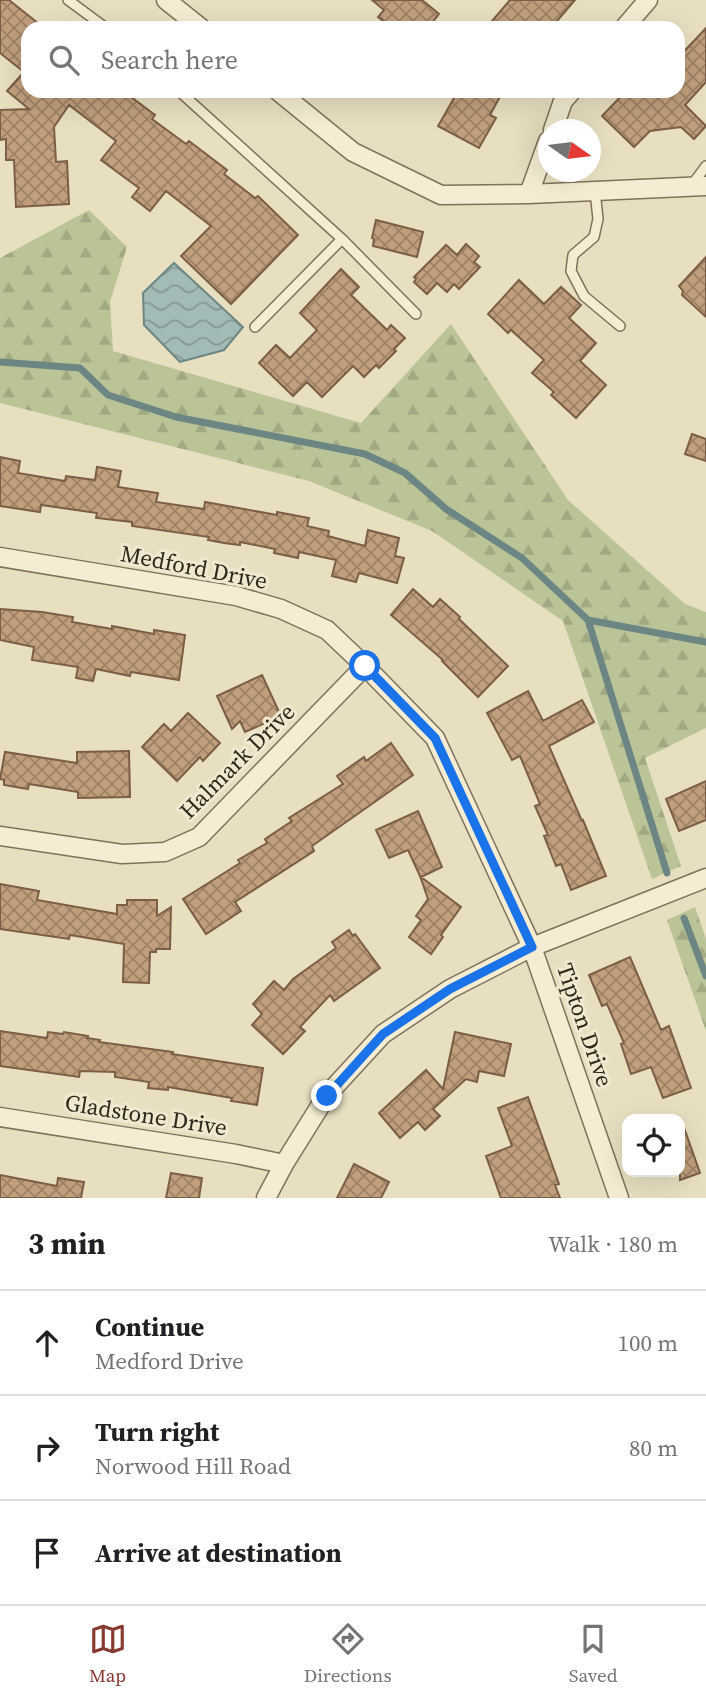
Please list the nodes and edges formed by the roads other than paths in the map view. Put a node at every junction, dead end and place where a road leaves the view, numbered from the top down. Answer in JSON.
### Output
{"nodes":[{"id":1,"x":68,"y":0,"type":"edge"},
{"id":2,"x":166,"y":0,"type":"edge"},
{"id":3,"x":648,"y":0,"type":"edge"},
{"id":4,"x":96,"y":21,"type":"edge"},
{"id":5,"x":192,"y":21,"type":"edge"},
{"id":6,"x":630,"y":21,"type":"edge"},
{"id":7,"x":187,"y":98,"type":"edge"},
{"id":8,"x":287,"y":98,"type":"edge"},
{"id":9,"x":566,"y":98,"type":"edge"},
{"id":10,"x":557,"y":119,"type":"edge"},
{"id":11,"x":706,"y":166,"type":"edge"},
{"id":12,"x":538,"y":169,"type":"edge"},
{"id":13,"x":699,"y":186,"type":"edge"},
{"id":14,"x":595,"y":191,"type":"junction"},
{"id":15,"x":529,"y":194,"type":"junction"},
{"id":16,"x":342,"y":239,"type":"junction"},
{"id":17,"x":416,"y":314,"type":"dead end"},
{"id":18,"x":620,"y":326,"type":"dead end"},
{"id":19,"x":256,"y":327,"type":"dead end"},
{"id":20,"x":0,"y":557,"type":"edge"},
{"id":21,"x":365,"y":666,"type":"junction"},
{"id":22,"x":0,"y":836,"type":"edge"},
{"id":23,"x":706,"y":878,"type":"edge"},
{"id":24,"x":532,"y":947,"type":"junction"},
{"id":25,"x":0,"y":1117,"type":"edge"},
{"id":26,"x":284,"y":1164,"type":"junction"},
{"id":27,"x":266,"y":1198,"type":"edge"},
{"id":28,"x":619,"y":1198,"type":"edge"}],
"edges":[{"from":1,"to":4,"type":"lane"},
{"from":2,"to":5,"type":"street"},
{"from":3,"to":6,"type":"street"},
{"from":7,"to":16,"type":"lane"},
{"from":8,"to":15,"type":"street"},
{"from":9,"to":10,"type":"street"},
{"from":11,"to":13,"type":"lane"},
{"from":12,"to":15,"type":"street"},
{"from":13,"to":14,"type":"street"},
{"from":14,"to":15,"type":"street"},
{"from":14,"to":18,"type":"lane"},
{"from":16,"to":17,"type":"lane"},
{"from":16,"to":19,"type":"lane"},
{"from":20,"to":21,"type":"street","name":"Medford Drive"},
{"from":21,"to":22,"type":"street","name":"Halmark Drive"},
{"from":21,"to":24,"type":"street","name":"Medford Drive"},
{"from":23,"to":24,"type":"street"},
{"from":24,"to":26,"type":"street"},
{"from":24,"to":28,"type":"street","name":"Tipton Drive"},
{"from":25,"to":26,"type":"street","name":"Gladstone Drive"},
{"from":26,"to":27,"type":"street"}]}
